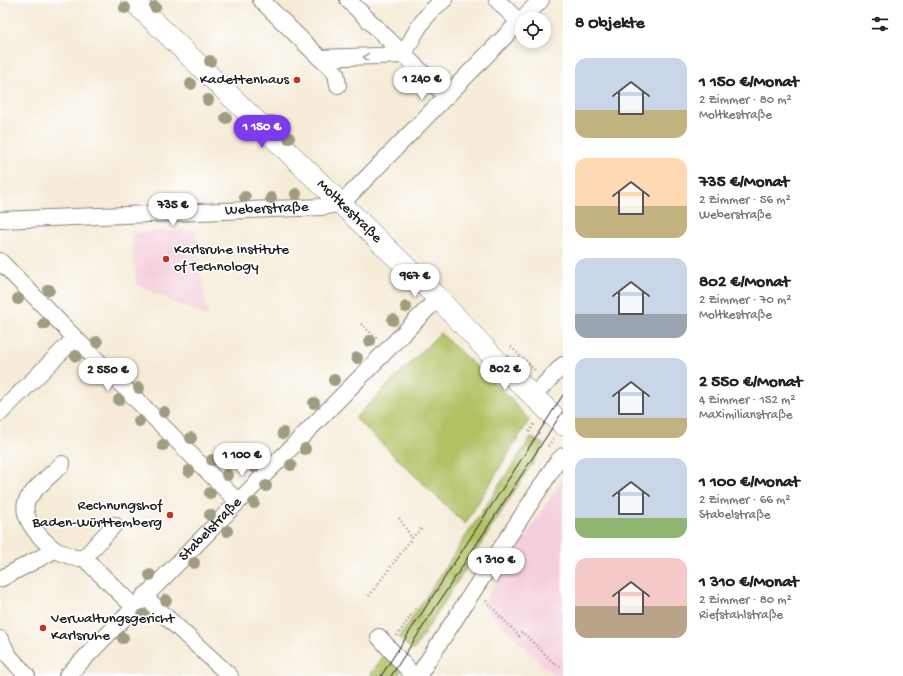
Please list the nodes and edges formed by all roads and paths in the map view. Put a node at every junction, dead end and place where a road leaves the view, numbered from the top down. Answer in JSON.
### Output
{"nodes":[{"id":1,"x":132,"y":0,"type":"edge"},
{"id":2,"x":261,"y":0,"type":"edge"},
{"id":3,"x":348,"y":0,"type":"edge"},
{"id":4,"x":444,"y":0,"type":"edge"},
{"id":5,"x":497,"y":0,"type":"edge"},
{"id":6,"x":541,"y":0,"type":"edge"},
{"id":7,"x":529,"y":12,"type":"edge"},
{"id":8,"x":515,"y":15,"type":"edge"},
{"id":9,"x":515,"y":26,"type":"edge"},
{"id":10,"x":404,"y":55,"type":"junction"},
{"id":11,"x":320,"y":58,"type":"junction"},
{"id":12,"x":338,"y":85,"type":"dead end"},
{"id":13,"x":446,"y":96,"type":"junction"},
{"id":14,"x":342,"y":203,"type":"junction"},
{"id":15,"x":0,"y":220,"type":"edge"},
{"id":16,"x":0,"y":261,"type":"edge"},
{"id":17,"x":438,"y":298,"type":"junction"},
{"id":18,"x":361,"y":324,"type":"dead end"},
{"id":19,"x":368,"y":330,"type":"dead end"},
{"id":20,"x":75,"y":338,"type":"junction"},
{"id":21,"x":563,"y":365,"type":"edge"},
{"id":22,"x":533,"y":396,"type":"junction"},
{"id":23,"x":0,"y":413,"type":"edge"},
{"id":24,"x":535,"y":422,"type":"dead end"},
{"id":25,"x":529,"y":432,"type":"dead end"},
{"id":26,"x":558,"y":432,"type":"edge"},
{"id":27,"x":548,"y":446,"type":"dead end"},
{"id":28,"x":563,"y":456,"type":"edge"},
{"id":29,"x":62,"y":464,"type":"dead end"},
{"id":30,"x":237,"y":502,"type":"junction"},
{"id":31,"x":400,"y":518,"type":"dead end"},
{"id":32,"x":114,"y":525,"type":"dead end"},
{"id":33,"x":423,"y":527,"type":"dead end"},
{"id":34,"x":412,"y":538,"type":"junction"},
{"id":35,"x":55,"y":550,"type":"junction"},
{"id":36,"x":84,"y":558,"type":"junction"},
{"id":37,"x":0,"y":579,"type":"edge"},
{"id":38,"x":369,"y":596,"type":"dead end"},
{"id":39,"x":139,"y":601,"type":"junction"},
{"id":40,"x":485,"y":601,"type":"dead end"},
{"id":41,"x":416,"y":608,"type":"dead end"},
{"id":42,"x":0,"y":639,"type":"edge"},
{"id":43,"x":384,"y":642,"type":"joint"},
{"id":44,"x":563,"y":668,"type":"edge"},
{"id":45,"x":26,"y":676,"type":"edge"},
{"id":46,"x":67,"y":676,"type":"edge"},
{"id":47,"x":230,"y":676,"type":"edge"},
{"id":48,"x":414,"y":676,"type":"edge"},
{"id":49,"x":418,"y":676,"type":"edge"}],
"edges":[{"from":1,"to":14,"type":"main road","name":"Moltkestraße"},
{"from":2,"to":11,"type":"street"},
{"from":3,"to":10,"type":"street"},
{"from":4,"to":10,"type":"street"},
{"from":5,"to":8,"type":"street"},
{"from":6,"to":7,"type":"street"},
{"from":9,"to":13,"type":"street"},
{"from":10,"to":11,"type":"street","one_way":true},
{"from":10,"to":13,"type":"street"},
{"from":11,"to":12,"type":"street"},
{"from":13,"to":14,"type":"street"},
{"from":14,"to":15,"type":"street","name":"Weberstraße"},
{"from":14,"to":17,"type":"main road","name":"Moltkestraße"},
{"from":16,"to":20,"type":"street"},
{"from":17,"to":22,"type":"main road","name":"Moltkestraße"},
{"from":17,"to":30,"type":"street","name":"Stabelstraße"},
{"from":18,"to":19,"type":"path"},
{"from":20,"to":23,"type":"street"},
{"from":20,"to":30,"type":"street"},
{"from":21,"to":22,"type":"street"},
{"from":22,"to":26,"type":"main road","name":"Moltkestraße"},
{"from":24,"to":25,"type":"path"},
{"from":26,"to":27,"type":"path"},
{"from":28,"to":49,"type":"street"},
{"from":29,"to":35,"type":"street"},
{"from":30,"to":39,"type":"street","name":"Stabelstraße"},
{"from":31,"to":34,"type":"path"},
{"from":32,"to":36,"type":"street"},
{"from":33,"to":34,"type":"path"},
{"from":34,"to":38,"type":"path"},
{"from":35,"to":36,"type":"street"},
{"from":35,"to":37,"type":"street"},
{"from":36,"to":39,"type":"street"},
{"from":39,"to":46,"type":"street","name":"Stabelstraße"},
{"from":39,"to":47,"type":"street"},
{"from":40,"to":44,"type":"path"},
{"from":41,"to":43,"type":"path"},
{"from":42,"to":45,"type":"street"},
{"from":43,"to":48,"type":"street"}]}
